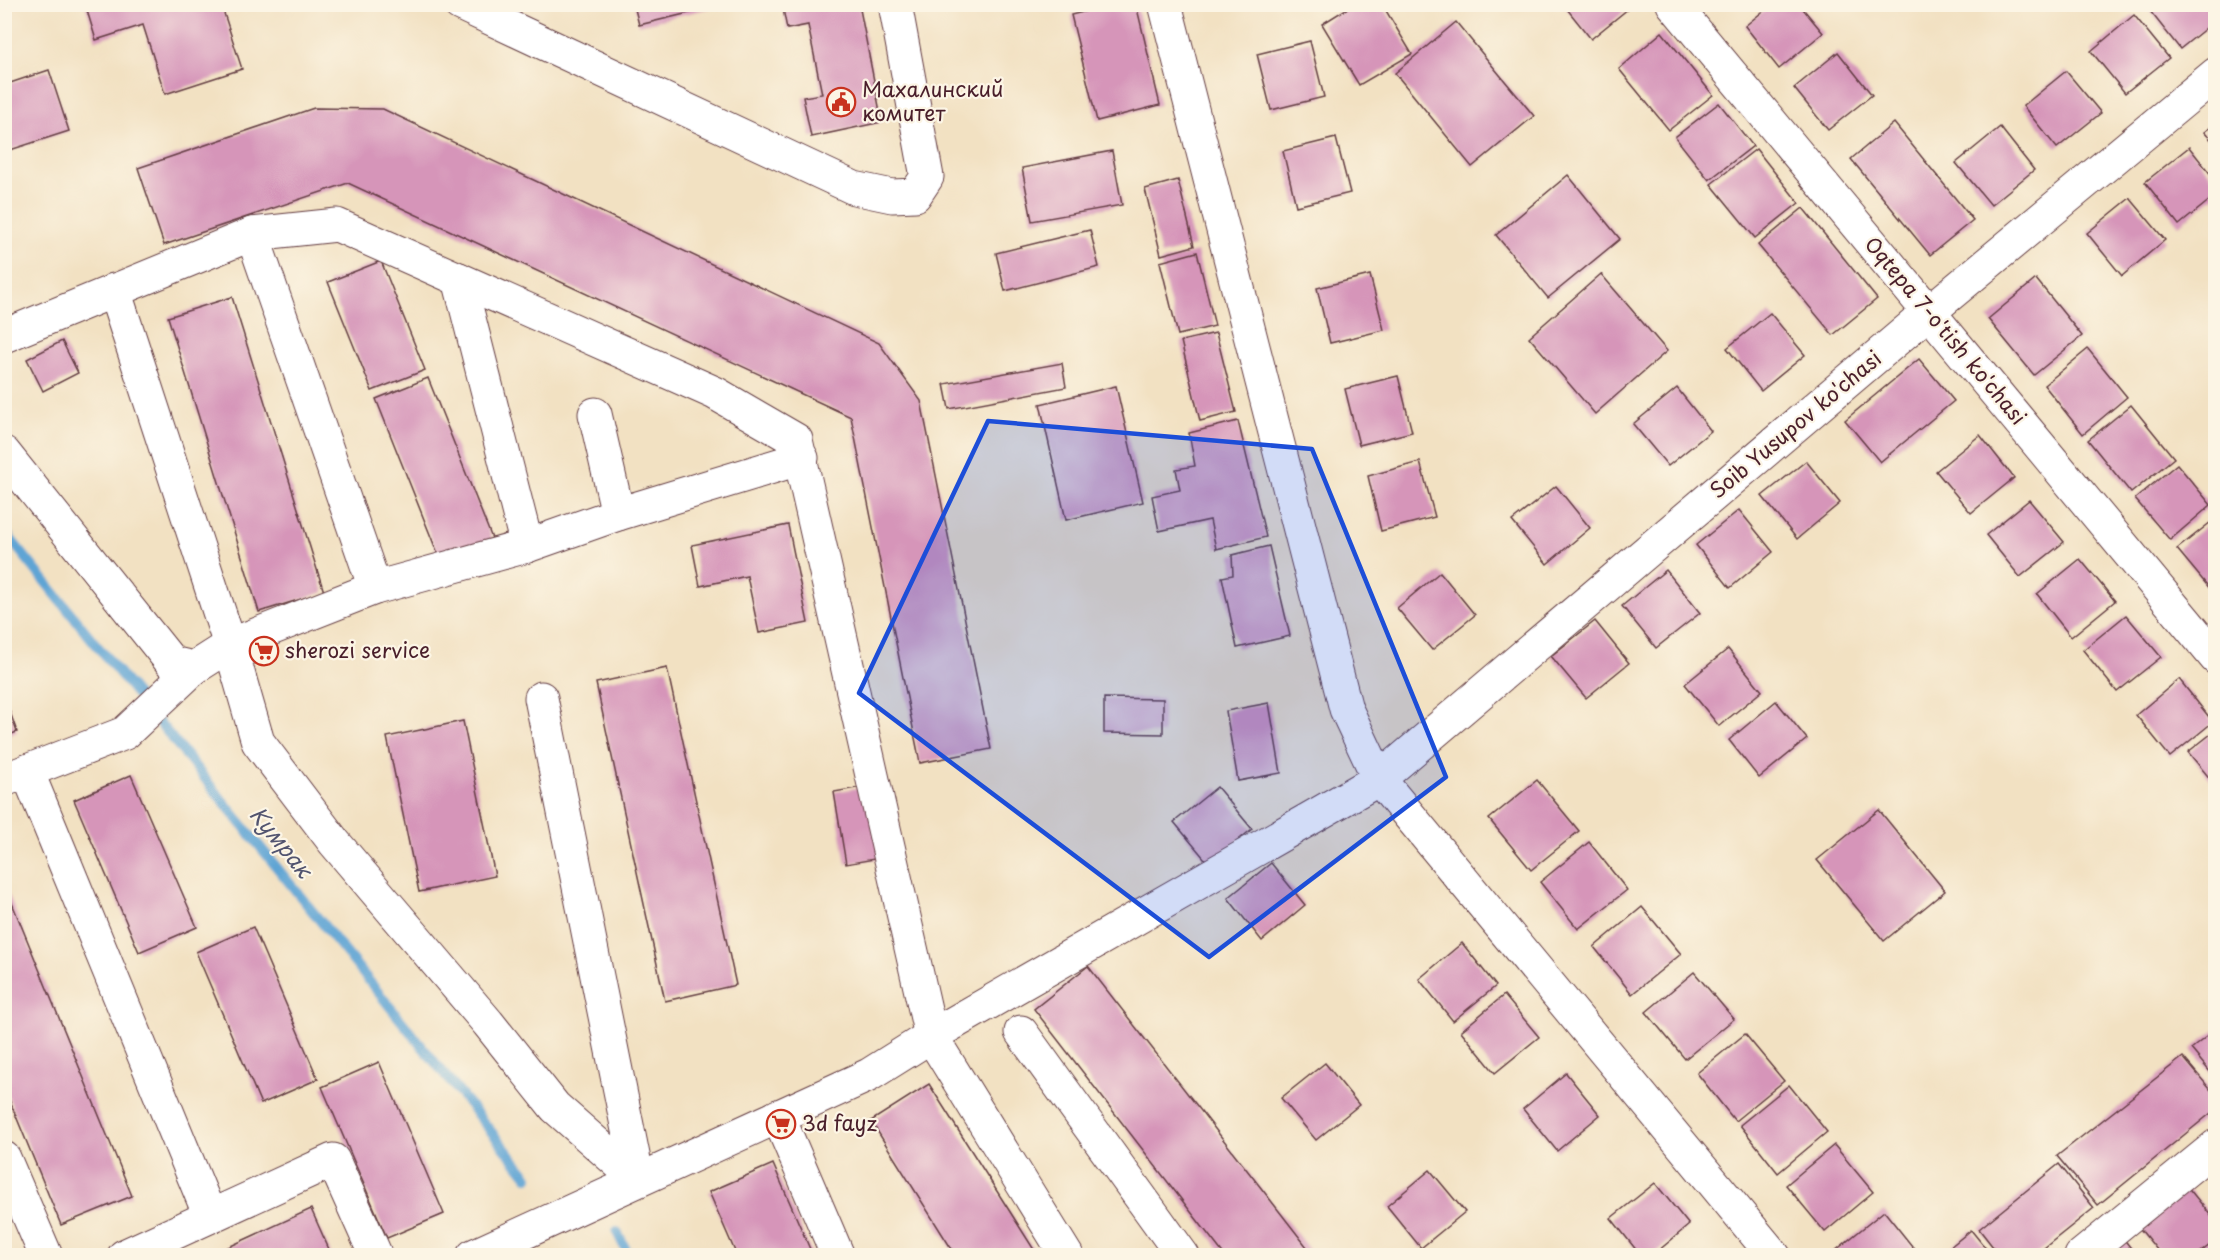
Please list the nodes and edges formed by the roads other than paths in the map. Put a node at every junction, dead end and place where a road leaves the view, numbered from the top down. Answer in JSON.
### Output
{"nodes":[{"id":1,"x":460,"y":4,"type":"edge"},
{"id":2,"x":895,"y":4,"type":"edge"},
{"id":3,"x":1165,"y":4,"type":"edge"},
{"id":4,"x":1673,"y":4,"type":"edge"},
{"id":5,"x":2216,"y":74,"type":"edge"},
{"id":6,"x":252,"y":234,"type":"junction"},
{"id":7,"x":459,"y":279,"type":"junction"},
{"id":8,"x":114,"y":290,"type":"junction"},
{"id":9,"x":1929,"y":312,"type":"junction"},
{"id":10,"x":4,"y":336,"type":"edge"},
{"id":11,"x":595,"y":414,"type":"dead end"},
{"id":12,"x":4,"y":453,"type":"edge"},
{"id":13,"x":802,"y":458,"type":"junction"},
{"id":14,"x":618,"y":514,"type":"junction"},
{"id":15,"x":527,"y":546,"type":"junction"},
{"id":16,"x":375,"y":588,"type":"junction"},
{"id":17,"x":230,"y":645,"type":"junction"},
{"id":18,"x":2216,"y":658,"type":"edge"},
{"id":19,"x":185,"y":676,"type":"junction"},
{"id":20,"x":541,"y":698,"type":"dead end"},
{"id":21,"x":16,"y":775,"type":"edge"},
{"id":22,"x":1379,"y":779,"type":"junction"},
{"id":23,"x":1021,"y":1032,"type":"dead end"},
{"id":24,"x":931,"y":1036,"type":"junction"},
{"id":25,"x":778,"y":1116,"type":"junction"},
{"id":26,"x":2216,"y":1146,"type":"edge"},
{"id":27,"x":4,"y":1158,"type":"edge"},
{"id":28,"x":638,"y":1180,"type":"junction"},
{"id":29,"x":210,"y":1216,"type":"junction"},
{"id":30,"x":46,"y":1256,"type":"edge"},
{"id":31,"x":124,"y":1256,"type":"edge"},
{"id":32,"x":376,"y":1256,"type":"edge"},
{"id":33,"x":473,"y":1256,"type":"edge"},
{"id":34,"x":838,"y":1256,"type":"edge"},
{"id":35,"x":1067,"y":1256,"type":"edge"},
{"id":36,"x":1183,"y":1256,"type":"edge"},
{"id":37,"x":1774,"y":1256,"type":"edge"},
{"id":38,"x":2081,"y":1256,"type":"edge"}],
"edges":[{"from":1,"to":2,"type":"street"},
{"from":3,"to":22,"type":"street"},
{"from":4,"to":9,"type":"street","name":"Oqtepa 7-o'tish ko'chasi"},
{"from":5,"to":9,"type":"street","name":"Soib Yusupov ko'chasi"},
{"from":6,"to":7,"type":"street"},
{"from":6,"to":8,"type":"street"},
{"from":6,"to":16,"type":"street"},
{"from":7,"to":13,"type":"street"},
{"from":7,"to":15,"type":"street"},
{"from":8,"to":10,"type":"street"},
{"from":8,"to":17,"type":"street"},
{"from":9,"to":18,"type":"street","name":"Oqtepa 7-o'tish ko'chasi"},
{"from":9,"to":22,"type":"street","name":"Soib Yusupov ko'chasi"},
{"from":11,"to":14,"type":"street"},
{"from":12,"to":19,"type":"street"},
{"from":13,"to":14,"type":"street"},
{"from":13,"to":24,"type":"street"},
{"from":14,"to":15,"type":"street"},
{"from":15,"to":16,"type":"street"},
{"from":16,"to":17,"type":"street"},
{"from":17,"to":19,"type":"street"},
{"from":17,"to":28,"type":"street"},
{"from":19,"to":21,"type":"street"},
{"from":20,"to":28,"type":"street"},
{"from":21,"to":29,"type":"street"},
{"from":22,"to":24,"type":"street","name":"Soib Yusupov ko'chasi"},
{"from":22,"to":37,"type":"street"},
{"from":23,"to":36,"type":"street"},
{"from":24,"to":25,"type":"street","name":"Soib Yusupov ko'chasi"},
{"from":24,"to":35,"type":"street"},
{"from":25,"to":28,"type":"street","name":"Soib Yusupov ko'chasi"},
{"from":25,"to":34,"type":"street"},
{"from":26,"to":38,"type":"street"},
{"from":27,"to":30,"type":"street"},
{"from":28,"to":33,"type":"street","name":"Soib Yusupov ko'chasi"},
{"from":29,"to":31,"type":"street"},
{"from":29,"to":32,"type":"street"}]}
